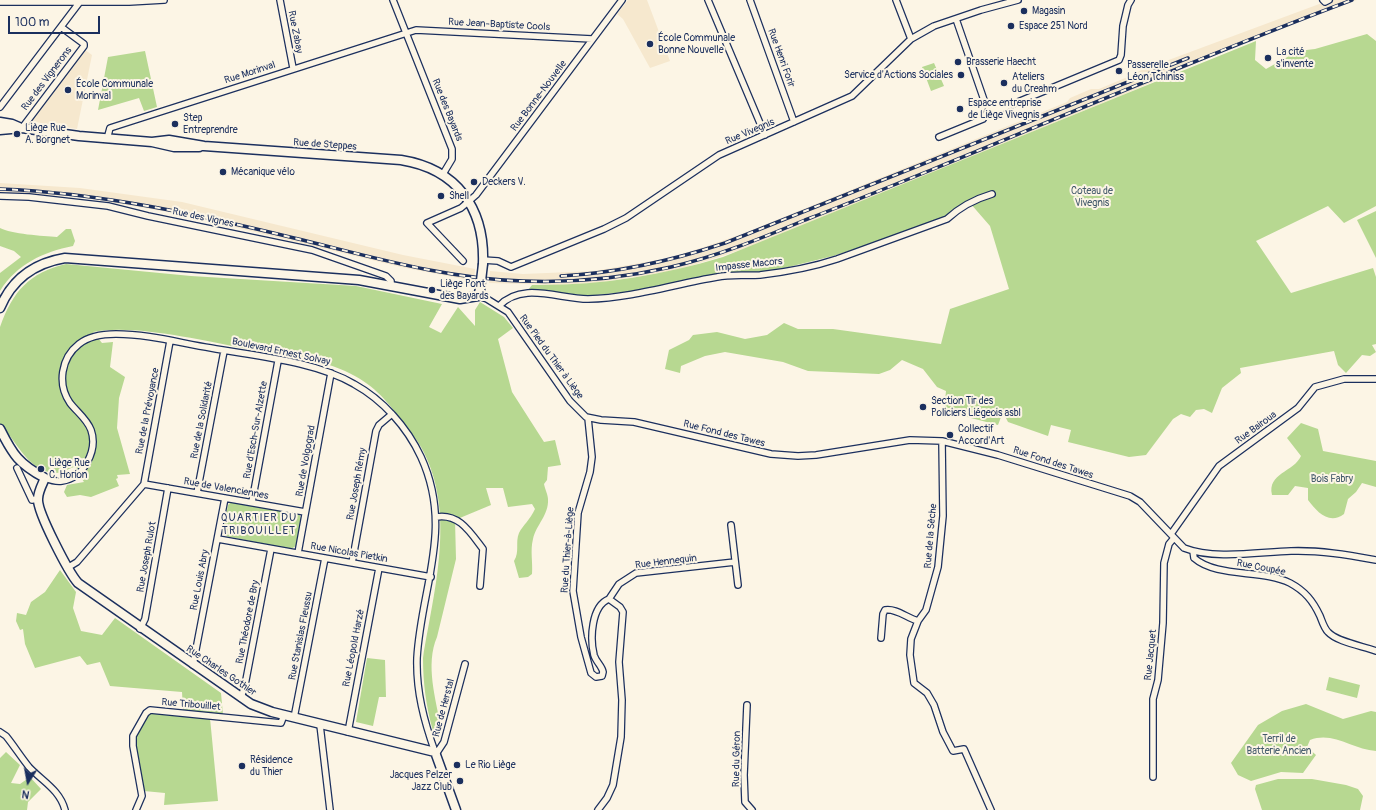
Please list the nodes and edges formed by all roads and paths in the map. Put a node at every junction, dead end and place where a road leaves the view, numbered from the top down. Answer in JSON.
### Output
{"nodes":[{"id":1,"x":164,"y":0,"type":"edge"},
{"id":2,"x":280,"y":0,"type":"edge"},
{"id":3,"x":393,"y":0,"type":"edge"},
{"id":4,"x":622,"y":0,"type":"edge"},
{"id":5,"x":708,"y":0,"type":"edge"},
{"id":6,"x":750,"y":0,"type":"edge"},
{"id":7,"x":896,"y":0,"type":"edge"},
{"id":8,"x":1018,"y":0,"type":"edge"},
{"id":9,"x":1131,"y":0,"type":"edge"},
{"id":10,"x":1323,"y":0,"type":"edge"},
{"id":11,"x":1329,"y":0,"type":"edge"},
{"id":12,"x":49,"y":1,"type":"edge"},
{"id":13,"x":128,"y":1,"type":"edge"},
{"id":14,"x":0,"y":2,"type":"edge"},
{"id":15,"x":79,"y":3,"type":"junction"},
{"id":16,"x":956,"y":19,"type":"junction"},
{"id":17,"x":61,"y":27,"type":"junction"},
{"id":18,"x":406,"y":33,"type":"junction"},
{"id":19,"x":592,"y":39,"type":"junction"},
{"id":20,"x":911,"y":39,"type":"junction"},
{"id":21,"x":293,"y":68,"type":"junction"},
{"id":22,"x":0,"y":107,"type":"edge"},
{"id":23,"x":990,"y":108,"type":"junction"},
{"id":24,"x":0,"y":122,"type":"edge"},
{"id":25,"x":794,"y":122,"type":"junction"},
{"id":26,"x":22,"y":128,"type":"junction"},
{"id":27,"x":0,"y":130,"type":"edge"},
{"id":28,"x":764,"y":135,"type":"junction"},
{"id":29,"x":939,"y":136,"type":"dead end"},
{"id":30,"x":107,"y":138,"type":"junction"},
{"id":31,"x":442,"y":174,"type":"junction"},
{"id":32,"x":992,"y":194,"type":"dead end"},
{"id":33,"x":0,"y":196,"type":"edge"},
{"id":34,"x":469,"y":202,"type":"junction"},
{"id":35,"x":463,"y":262,"type":"dead end"},
{"id":36,"x":483,"y":262,"type":"junction"},
{"id":37,"x":391,"y":286,"type":"junction"},
{"id":38,"x":479,"y":293,"type":"junction"},
{"id":39,"x":499,"y":306,"type":"junction"},
{"id":40,"x":0,"y":308,"type":"edge"},
{"id":41,"x":170,"y":341,"type":"junction"},
{"id":42,"x":224,"y":351,"type":"junction"},
{"id":43,"x":278,"y":360,"type":"junction"},
{"id":44,"x":331,"y":373,"type":"junction"},
{"id":45,"x":1376,"y":379,"type":"edge"},
{"id":46,"x":392,"y":414,"type":"junction"},
{"id":47,"x":588,"y":418,"type":"junction"},
{"id":48,"x":0,"y":429,"type":"edge"},
{"id":49,"x":942,"y":441,"type":"junction"},
{"id":50,"x":17,"y":468,"type":"dead end"},
{"id":51,"x":45,"y":478,"type":"junction"},
{"id":52,"x":144,"y":484,"type":"junction"},
{"id":53,"x":168,"y":488,"type":"junction"},
{"id":54,"x":197,"y":493,"type":"junction"},
{"id":55,"x":225,"y":498,"type":"junction"},
{"id":56,"x":38,"y":499,"type":"junction"},
{"id":57,"x":252,"y":502,"type":"junction"},
{"id":58,"x":305,"y":512,"type":"junction"},
{"id":59,"x":436,"y":517,"type":"junction"},
{"id":60,"x":731,"y":525,"type":"dead end"},
{"id":61,"x":1173,"y":536,"type":"junction"},
{"id":62,"x":218,"y":538,"type":"junction"},
{"id":63,"x":271,"y":548,"type":"junction"},
{"id":64,"x":1193,"y":551,"type":"junction"},
{"id":65,"x":298,"y":553,"type":"junction"},
{"id":66,"x":325,"y":558,"type":"junction"},
{"id":67,"x":1376,"y":560,"type":"edge"},
{"id":68,"x":735,"y":562,"type":"junction"},
{"id":69,"x":352,"y":563,"type":"junction"},
{"id":70,"x":67,"y":568,"type":"junction"},
{"id":71,"x":379,"y":568,"type":"junction"},
{"id":72,"x":431,"y":577,"type":"junction"},
{"id":73,"x":480,"y":586,"type":"dead end"},
{"id":74,"x":738,"y":586,"type":"dead end"},
{"id":75,"x":608,"y":599,"type":"junction"},
{"id":76,"x":918,"y":620,"type":"junction"},
{"id":77,"x":140,"y":628,"type":"junction"},
{"id":78,"x":881,"y":638,"type":"dead end"},
{"id":79,"x":1376,"y":651,"type":"edge"},
{"id":80,"x":465,"y":664,"type":"dead end"},
{"id":81,"x":193,"y":665,"type":"junction"},
{"id":82,"x":241,"y":698,"type":"junction"},
{"id":83,"x":747,"y":705,"type":"dead end"},
{"id":84,"x":284,"y":715,"type":"junction"},
{"id":85,"x":294,"y":718,"type":"junction"},
{"id":86,"x":320,"y":725,"type":"junction"},
{"id":87,"x":0,"y":732,"type":"edge"},
{"id":88,"x":348,"y":732,"type":"junction"},
{"id":89,"x":435,"y":753,"type":"junction"},
{"id":90,"x":1153,"y":777,"type":"dead end"},
{"id":91,"x":65,"y":810,"type":"edge"},
{"id":92,"x":136,"y":810,"type":"edge"},
{"id":93,"x":330,"y":810,"type":"edge"},
{"id":94,"x":456,"y":810,"type":"edge"},
{"id":95,"x":598,"y":810,"type":"edge"},
{"id":96,"x":752,"y":810,"type":"edge"},
{"id":97,"x":991,"y":810,"type":"edge"}],
"edges":[{"from":1,"to":13,"type":"street"},
{"from":2,"to":21,"type":"street","name":"Rue Zabay"},
{"from":3,"to":18,"type":"street","name":"Rue des Bayards"},
{"from":4,"to":19,"type":"street","name":"Rue Bonne-Nouvelle"},
{"from":5,"to":28,"type":"street"},
{"from":6,"to":25,"type":"street","name":"Rue Henri Forir"},
{"from":7,"to":20,"type":"street"},
{"from":8,"to":16,"type":"street","name":"Rue Vivegnis"},
{"from":9,"to":23,"type":"street"},
{"from":10,"to":11,"type":"street"},
{"from":12,"to":14,"type":"street"},
{"from":12,"to":15,"type":"street"},
{"from":13,"to":15,"type":"street"},
{"from":15,"to":17,"type":"street"},
{"from":16,"to":20,"type":"street","name":"Rue Vivegnis"},
{"from":16,"to":23,"type":"street"},
{"from":17,"to":22,"type":"street"},
{"from":17,"to":26,"type":"street","name":"Rue des Vignerons"},
{"from":18,"to":19,"type":"street","name":"Rue Jean-Baptiste Cools"},
{"from":18,"to":21,"type":"street","name":"Rue Morinval"},
{"from":18,"to":31,"type":"street","name":"Rue des Bayards"},
{"from":19,"to":34,"type":"street","name":"Rue Bonne-Nouvelle"},
{"from":20,"to":25,"type":"street","name":"Rue Vivegnis"},
{"from":21,"to":30,"type":"street","name":"Rue Morinval"},
{"from":23,"to":29,"type":"street"},
{"from":24,"to":26,"type":"street","name":"Rue de Steppes"},
{"from":25,"to":28,"type":"street","name":"Rue Vivegnis"},
{"from":26,"to":27,"type":"street","name":"Rue de Steppes"},
{"from":26,"to":30,"type":"street","name":"Rue de Steppes"},
{"from":28,"to":36,"type":"street","name":"Rue Vivegnis"},
{"from":30,"to":31,"type":"street","name":"Rue de Steppes"},
{"from":31,"to":34,"type":"street"},
{"from":32,"to":39,"type":"street","name":"Impasse Macors"},
{"from":33,"to":37,"type":"street","name":"Rue des Vignes"},
{"from":34,"to":35,"type":"street"},
{"from":34,"to":36,"type":"street"},
{"from":36,"to":38,"type":"street","bridge":true},
{"from":37,"to":38,"type":"street"},
{"from":37,"to":40,"type":"street"},
{"from":38,"to":39,"type":"street","name":"Rue Pied du Thier à Liège"},
{"from":39,"to":47,"type":"street","name":"Rue Pied du Thier à Liège"},
{"from":41,"to":42,"type":"street","name":"Boulevard Ernest Solvay"},
{"from":41,"to":51,"type":"street","name":"Boulevard Ernest Solvay"},
{"from":41,"to":52,"type":"street","name":"Rue de la Prévoyance"},
{"from":42,"to":43,"type":"street","name":"Boulevard Ernest Solvay"},
{"from":42,"to":54,"type":"street","name":"Rue de la Solidarité"},
{"from":43,"to":44,"type":"street","name":"Boulevard Ernest Solvay"},
{"from":43,"to":57,"type":"street","name":"Rue d'Esch-Sur-Alzette"},
{"from":44,"to":46,"type":"street","name":"Boulevard Ernest Solvay"},
{"from":44,"to":58,"type":"street","name":"Rue de Volgograd"},
{"from":45,"to":61,"type":"street","name":"Rue Bairoua"},
{"from":46,"to":59,"type":"street","name":"Boulevard Ernest Solvay"},
{"from":46,"to":69,"type":"street","name":"Rue Joseph Rémy"},
{"from":47,"to":49,"type":"street","name":"Rue Fond des Tawes"},
{"from":47,"to":75,"type":"street","name":"Rue du Thier-à-Liège"},
{"from":48,"to":51,"type":"street","name":"Boulevard Ernest Solvay"},
{"from":49,"to":61,"type":"street","name":"Rue Fond des Tawes"},
{"from":49,"to":76,"type":"street","name":"Rue de la Sèche"},
{"from":50,"to":56,"type":"street"},
{"from":51,"to":56,"type":"street"},
{"from":52,"to":53,"type":"street","name":"Rue de Valenciennes"},
{"from":52,"to":70,"type":"street"},
{"from":53,"to":54,"type":"street","name":"Rue de Valenciennes"},
{"from":53,"to":77,"type":"street","name":"Rue Joseph Rulot"},
{"from":54,"to":55,"type":"street","name":"Rue de Valenciennes"},
{"from":55,"to":57,"type":"street","name":"Rue de Valenciennes"},
{"from":55,"to":62,"type":"street","name":"Rue Louis Abry"},
{"from":56,"to":70,"type":"street","name":"Rue Charles Gothier"},
{"from":57,"to":58,"type":"street","name":"Rue de Valenciennes"},
{"from":58,"to":65,"type":"street","name":"Rue de Volgograd"},
{"from":59,"to":72,"type":"street","name":"Boulevard Ernest Solvay"},
{"from":59,"to":73,"type":"street"},
{"from":60,"to":68,"type":"street"},
{"from":61,"to":64,"type":"street","name":"Rue Fond des Tawes"},
{"from":61,"to":90,"type":"street","name":"Rue Jacquet"},
{"from":62,"to":63,"type":"street","name":"Rue Nicolas Pietkin"},
{"from":62,"to":81,"type":"street","name":"Rue Louis Abry"},
{"from":63,"to":65,"type":"street","name":"Rue Nicolas Pietkin"},
{"from":63,"to":82,"type":"street","name":"Rue Théodore de Bry"},
{"from":64,"to":67,"type":"street","name":"Rue Fond des Tawes"},
{"from":64,"to":79,"type":"street","name":"Rue Coupée"},
{"from":65,"to":66,"type":"street","name":"Rue Nicolas Pietkin"},
{"from":66,"to":69,"type":"street","name":"Rue Nicolas Pietkin"},
{"from":66,"to":85,"type":"street","name":"Rue Stanislas Fleussu"},
{"from":68,"to":74,"type":"street"},
{"from":68,"to":75,"type":"street","name":"Rue Hennequin"},
{"from":69,"to":71,"type":"street","name":"Rue Nicolas Pietkin"},
{"from":70,"to":77,"type":"street","name":"Rue Charles Gothier"},
{"from":71,"to":72,"type":"street","name":"Rue Nicolas Pietkin"},
{"from":71,"to":88,"type":"street","name":"Rue Léopold Harzé"},
{"from":72,"to":89,"type":"street","name":"Boulevard Ernest Solvay"},
{"from":75,"to":95,"type":"street"},
{"from":76,"to":78,"type":"street"},
{"from":76,"to":97,"type":"street","name":"Rue de la Sèche"},
{"from":77,"to":81,"type":"street","name":"Rue Charles Gothier"},
{"from":80,"to":89,"type":"street","name":"Rue de Herstal"},
{"from":81,"to":82,"type":"street","name":"Rue Charles Gothier"},
{"from":82,"to":84,"type":"street","name":"Rue Charles Gothier"},
{"from":83,"to":96,"type":"street","name":"Rue du Géron"},
{"from":84,"to":85,"type":"street","name":"Rue Charles Gothier"},
{"from":84,"to":92,"type":"street","name":"Rue Tribouillet"},
{"from":85,"to":86,"type":"street","name":"Rue Charles Gothier"},
{"from":86,"to":88,"type":"street","name":"Rue Charles Gothier"},
{"from":86,"to":93,"type":"street"},
{"from":87,"to":91,"type":"street"},
{"from":88,"to":89,"type":"street","name":"Rue Charles Gothier"},
{"from":89,"to":94,"type":"street","name":"Boulevard Ernest Solvay"}]}
